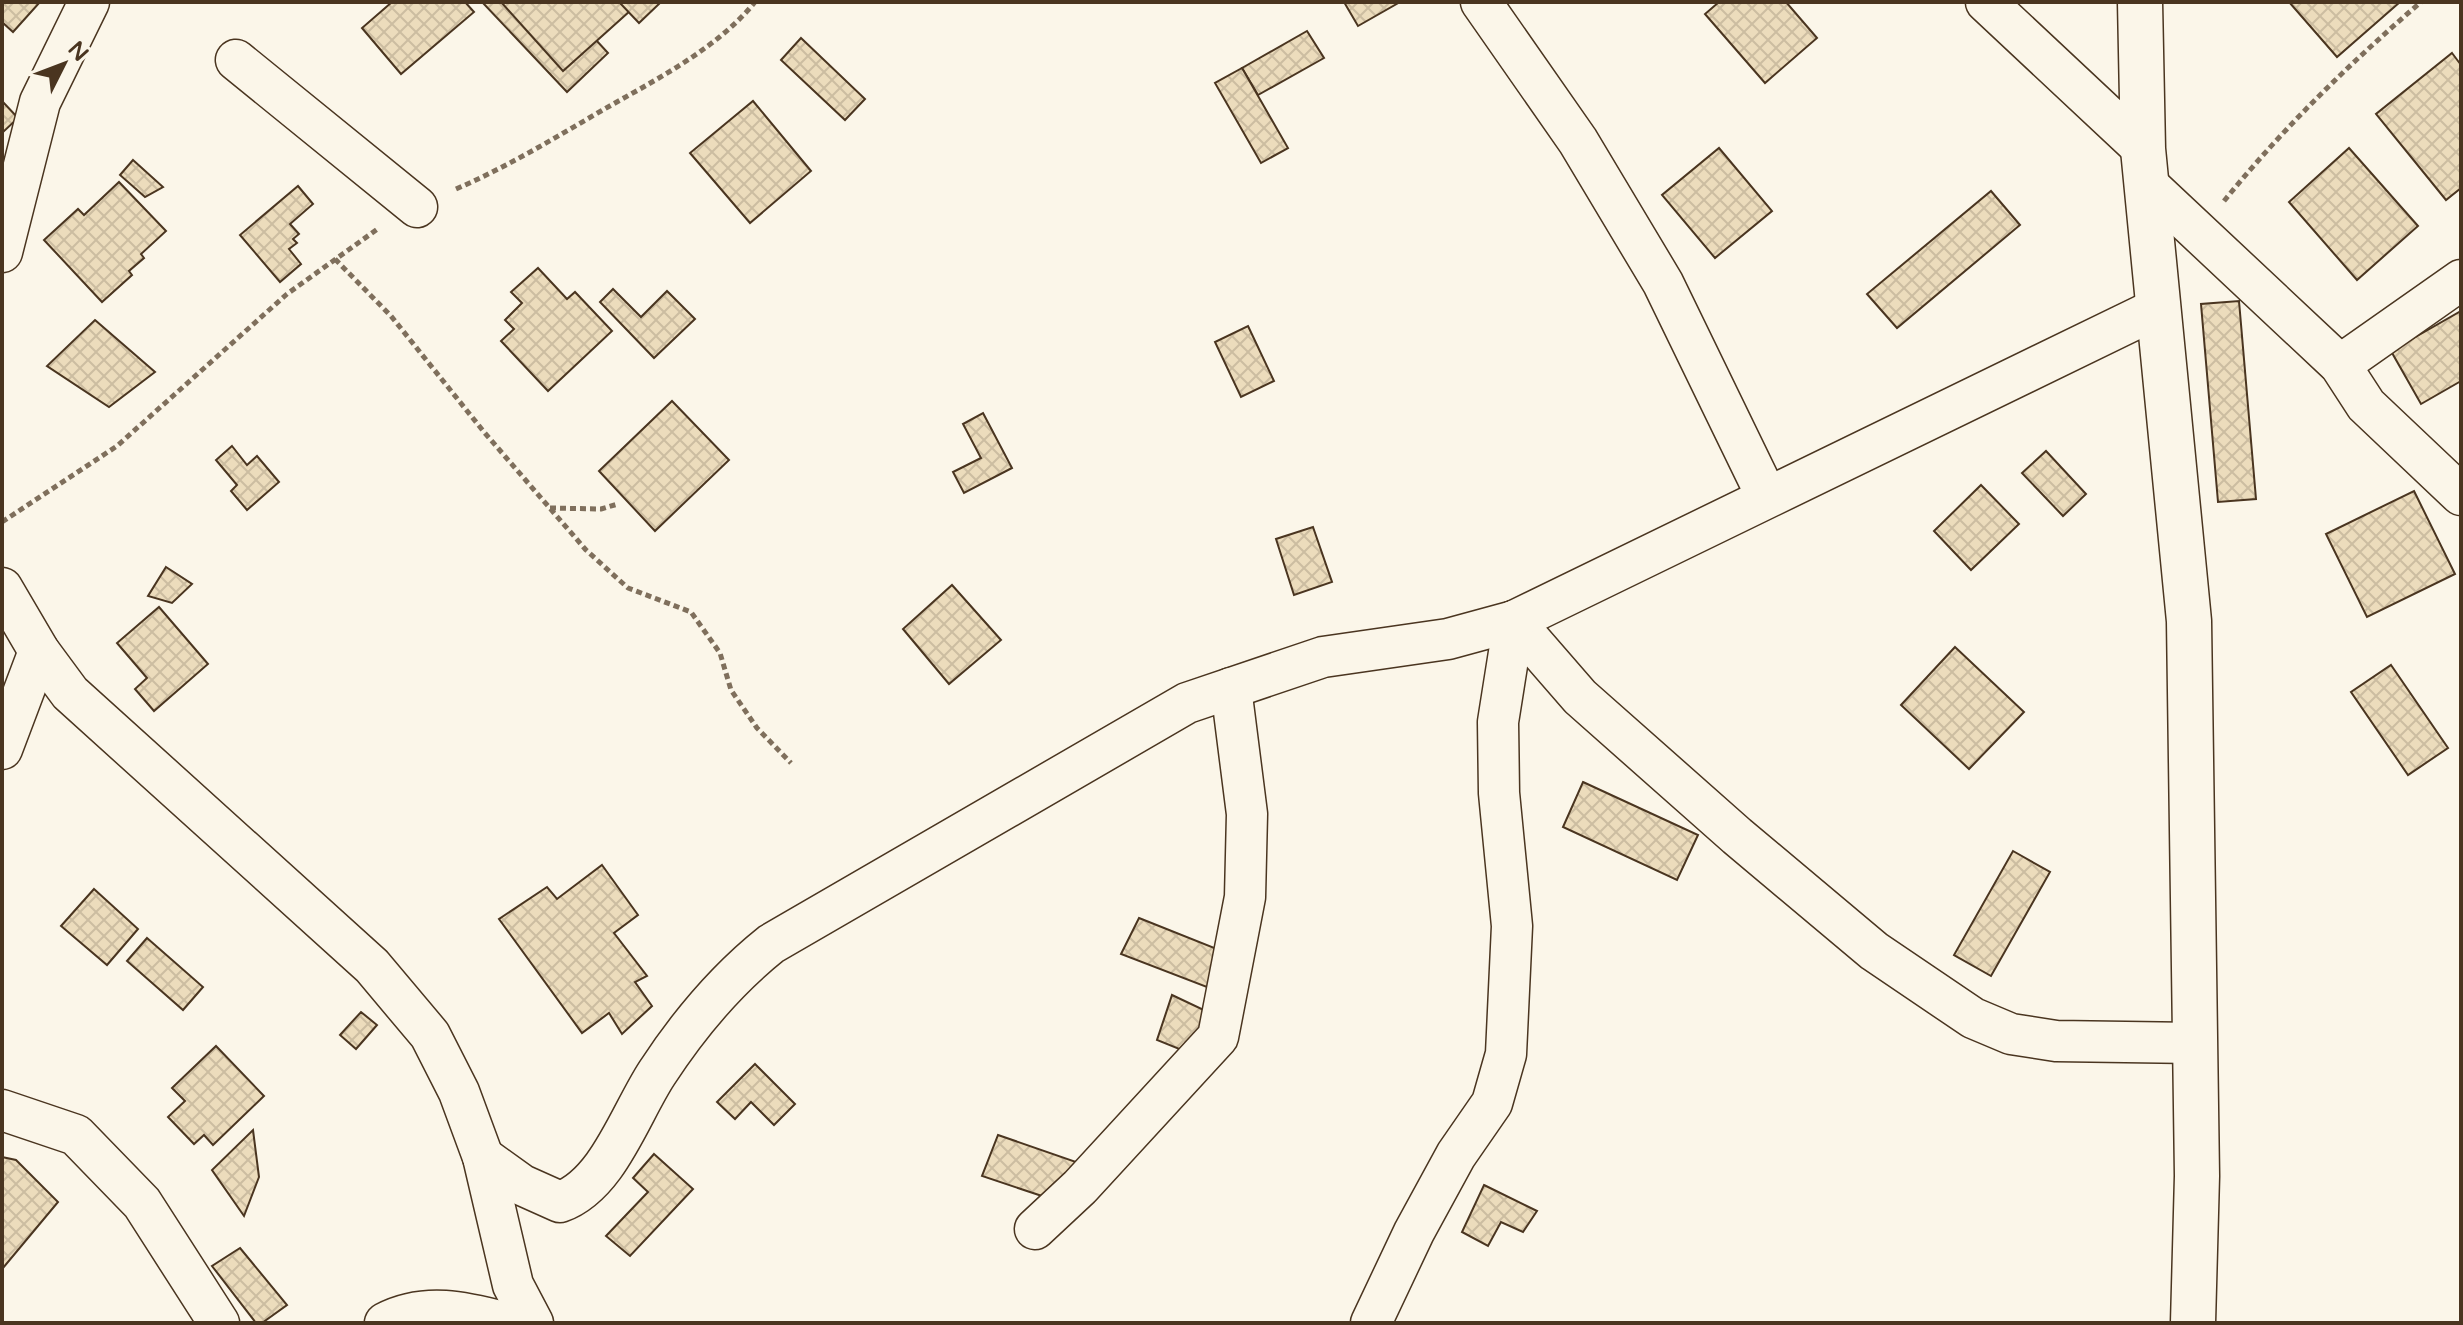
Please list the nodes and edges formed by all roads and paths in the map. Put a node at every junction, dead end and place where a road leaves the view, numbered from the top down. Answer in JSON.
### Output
{"nodes":[{"id":1,"x":89,"y":2,"type":"edge"},
{"id":2,"x":755,"y":2,"type":"edge"},
{"id":3,"x":1481,"y":2,"type":"edge"},
{"id":4,"x":1986,"y":2,"type":"edge"},
{"id":5,"x":2140,"y":2,"type":"edge"},
{"id":6,"x":2421,"y":2,"type":"edge"},
{"id":7,"x":236,"y":60,"type":"dead end"},
{"id":8,"x":2145,"y":167,"type":"junction"},
{"id":9,"x":417,"y":207,"type":"junction"},
{"id":10,"x":2198,"y":233,"type":"junction"},
{"id":11,"x":2,"y":252,"type":"edge"},
{"id":12,"x":335,"y":259,"type":"junction"},
{"id":13,"x":2461,"y":280,"type":"edge"},
{"id":14,"x":2158,"y":308,"type":"junction"},
{"id":15,"x":2340,"y":365,"type":"junction"},
{"id":16,"x":2461,"y":495,"type":"edge"},
{"id":17,"x":1767,"y":497,"type":"junction"},
{"id":18,"x":618,"y":504,"type":"dead end"},
{"id":19,"x":549,"y":508,"type":"junction"},
{"id":20,"x":2,"y":522,"type":"edge"},
{"id":21,"x":2,"y":588,"type":"edge"},
{"id":22,"x":1514,"y":621,"type":"junction"},
{"id":23,"x":39,"y":651,"type":"junction"},
{"id":24,"x":1231,"y":688,"type":"junction"},
{"id":25,"x":2,"y":749,"type":"edge"},
{"id":26,"x":791,"y":763,"type":"dead end"},
{"id":27,"x":2195,"y":1043,"type":"junction"},
{"id":28,"x":2,"y":1110,"type":"edge"},
{"id":29,"x":483,"y":1157,"type":"junction"},
{"id":30,"x":1035,"y":1229,"type":"dead end"},
{"id":31,"x":219,"y":1323,"type":"edge"},
{"id":32,"x":385,"y":1323,"type":"edge"},
{"id":33,"x":507,"y":1323,"type":"edge"},
{"id":34,"x":533,"y":1323,"type":"edge"},
{"id":35,"x":1371,"y":1323,"type":"edge"},
{"id":36,"x":2193,"y":1323,"type":"edge"}],
"edges":[{"from":1,"to":11,"type":"street"},
{"from":2,"to":9,"type":"path"},
{"from":3,"to":17,"type":"street"},
{"from":4,"to":8,"type":"street"},
{"from":5,"to":8,"type":"street"},
{"from":6,"to":10,"type":"path"},
{"from":7,"to":9,"type":"street"},
{"from":8,"to":10,"type":"street"},
{"from":8,"to":14,"type":"street"},
{"from":9,"to":12,"type":"path"},
{"from":10,"to":15,"type":"street"},
{"from":12,"to":19,"type":"path"},
{"from":12,"to":20,"type":"path"},
{"from":13,"to":15,"type":"street"},
{"from":14,"to":17,"type":"street"},
{"from":14,"to":27,"type":"street"},
{"from":15,"to":16,"type":"street"},
{"from":17,"to":22,"type":"street"},
{"from":18,"to":19,"type":"path"},
{"from":19,"to":26,"type":"path"},
{"from":21,"to":23,"type":"street"},
{"from":22,"to":24,"type":"street"},
{"from":22,"to":27,"type":"street"},
{"from":22,"to":35,"type":"street"},
{"from":23,"to":25,"type":"street"},
{"from":23,"to":29,"type":"street"},
{"from":24,"to":29,"type":"street"},
{"from":24,"to":30,"type":"street"},
{"from":27,"to":36,"type":"street"},
{"from":28,"to":31,"type":"street"},
{"from":29,"to":34,"type":"street"},
{"from":32,"to":33,"type":"street"}]}
